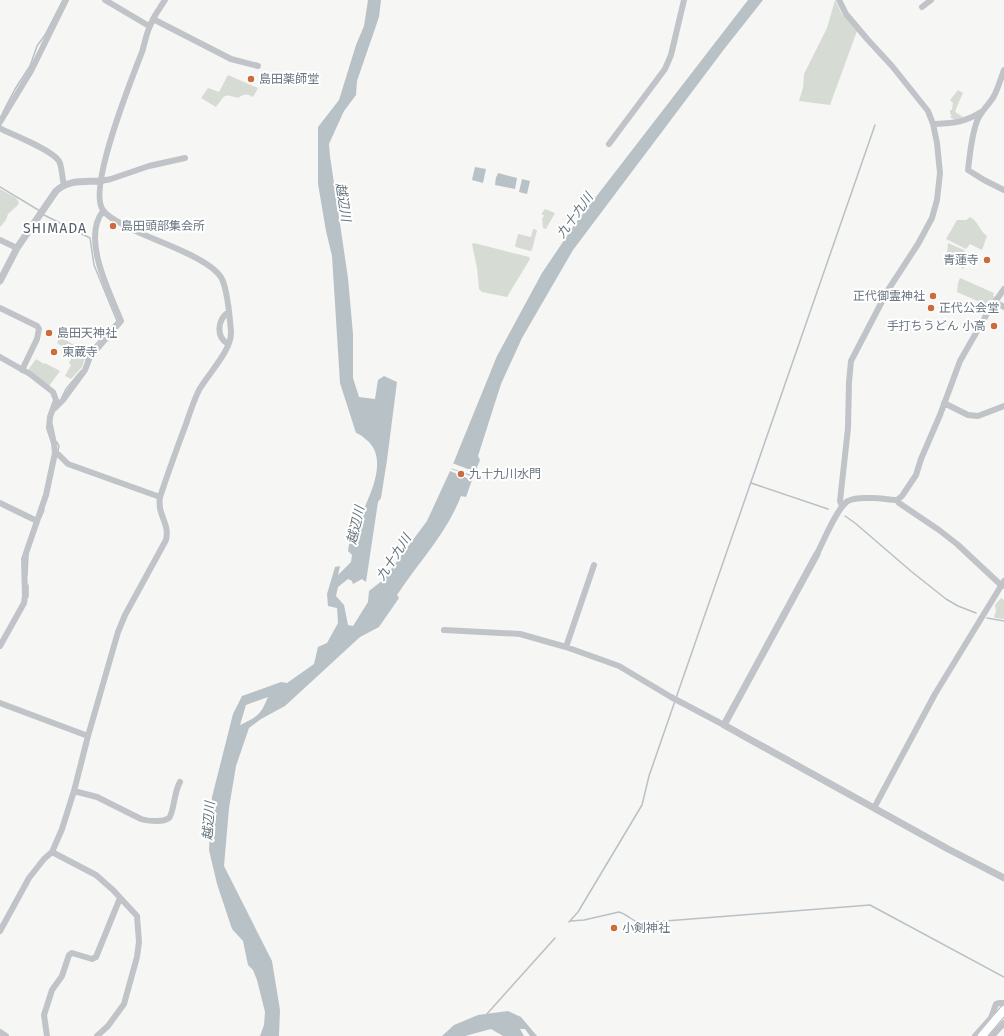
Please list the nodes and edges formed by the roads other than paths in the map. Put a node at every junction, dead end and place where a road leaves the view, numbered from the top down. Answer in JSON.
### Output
{"nodes":[{"id":1,"x":66,"y":0,"type":"edge"},
{"id":2,"x":105,"y":0,"type":"edge"},
{"id":3,"x":165,"y":0,"type":"edge"},
{"id":4,"x":684,"y":0,"type":"edge"},
{"id":5,"x":839,"y":0,"type":"edge"},
{"id":6,"x":931,"y":0,"type":"edge"},
{"id":7,"x":922,"y":7,"type":"dead end"},
{"id":8,"x":153,"y":19,"type":"junction"},
{"id":9,"x":150,"y":26,"type":"junction"},
{"id":10,"x":258,"y":66,"type":"dead end"},
{"id":11,"x":1004,"y":70,"type":"edge"},
{"id":12,"x":982,"y":111,"type":"junction"},
{"id":13,"x":0,"y":122,"type":"edge"},
{"id":14,"x":933,"y":124,"type":"junction"},
{"id":15,"x":0,"y":128,"type":"edge"},
{"id":16,"x":609,"y":144,"type":"dead end"},
{"id":17,"x":184,"y":158,"type":"dead end"},
{"id":18,"x":101,"y":181,"type":"junction"},
{"id":19,"x":64,"y":185,"type":"junction"},
{"id":20,"x":1004,"y":190,"type":"edge"},
{"id":21,"x":103,"y":211,"type":"junction"},
{"id":22,"x":0,"y":240,"type":"edge"},
{"id":23,"x":17,"y":248,"type":"junction"},
{"id":24,"x":0,"y":280,"type":"edge"},
{"id":25,"x":1004,"y":289,"type":"edge"},
{"id":26,"x":995,"y":302,"type":"junction"},
{"id":27,"x":1004,"y":307,"type":"edge"},
{"id":28,"x":0,"y":308,"type":"edge"},
{"id":29,"x":228,"y":312,"type":"junction"},
{"id":30,"x":228,"y":344,"type":"junction"},
{"id":31,"x":0,"y":357,"type":"edge"},
{"id":32,"x":22,"y":370,"type":"junction"},
{"id":33,"x":944,"y":404,"type":"junction"},
{"id":34,"x":1004,"y":406,"type":"edge"},
{"id":35,"x":53,"y":410,"type":"junction"},
{"id":36,"x":55,"y":453,"type":"junction"},
{"id":37,"x":160,"y":497,"type":"junction"},
{"id":38,"x":897,"y":500,"type":"junction"},
{"id":39,"x":0,"y":503,"type":"edge"},
{"id":40,"x":842,"y":506,"type":"junction"},
{"id":41,"x":37,"y":520,"type":"junction"},
{"id":42,"x":817,"y":554,"type":"joint"},
{"id":43,"x":594,"y":565,"type":"dead end"},
{"id":44,"x":1003,"y":583,"type":"edge"},
{"id":45,"x":444,"y":630,"type":"dead end"},
{"id":46,"x":0,"y":646,"type":"edge"},
{"id":47,"x":566,"y":647,"type":"junction"},
{"id":48,"x":0,"y":703,"type":"edge"},
{"id":49,"x":724,"y":725,"type":"junction"},
{"id":50,"x":88,"y":736,"type":"junction"},
{"id":51,"x":180,"y":782,"type":"dead end"},
{"id":52,"x":74,"y":791,"type":"junction"},
{"id":53,"x":874,"y":808,"type":"junction"},
{"id":54,"x":52,"y":852,"type":"junction"},
{"id":55,"x":1004,"y":878,"type":"edge"},
{"id":56,"x":120,"y":898,"type":"junction"},
{"id":57,"x":0,"y":931,"type":"edge"},
{"id":58,"x":1004,"y":1003,"type":"edge"},
{"id":59,"x":1004,"y":1010,"type":"edge"},
{"id":60,"x":1004,"y":1023,"type":"edge"},
{"id":61,"x":0,"y":1032,"type":"edge"},
{"id":62,"x":6,"y":1036,"type":"edge"},
{"id":63,"x":47,"y":1036,"type":"edge"},
{"id":64,"x":96,"y":1036,"type":"edge"},
{"id":65,"x":975,"y":1036,"type":"edge"},
{"id":66,"x":982,"y":1036,"type":"edge"},
{"id":67,"x":992,"y":1036,"type":"edge"}],
"edges":[{"from":1,"to":13,"type":"street"},
{"from":2,"to":9,"type":"street"},
{"from":3,"to":8,"type":"street"},
{"from":4,"to":16,"type":"street"},
{"from":5,"to":14,"type":"street"},
{"from":6,"to":7,"type":"street"},
{"from":8,"to":9,"type":"street"},
{"from":8,"to":10,"type":"street"},
{"from":9,"to":18,"type":"street"},
{"from":11,"to":12,"type":"street"},
{"from":12,"to":14,"type":"street"},
{"from":12,"to":20,"type":"street"},
{"from":14,"to":40,"type":"street"},
{"from":15,"to":19,"type":"street"},
{"from":17,"to":18,"type":"street"},
{"from":18,"to":19,"type":"street"},
{"from":18,"to":21,"type":"street"},
{"from":19,"to":23,"type":"street"},
{"from":21,"to":29,"type":"street"},
{"from":21,"to":35,"type":"street"},
{"from":22,"to":23,"type":"street"},
{"from":23,"to":24,"type":"street"},
{"from":25,"to":26,"type":"street"},
{"from":26,"to":27,"type":"street"},
{"from":26,"to":33,"type":"street"},
{"from":28,"to":32,"type":"street"},
{"from":29,"to":30,"type":"street"},
{"from":29,"to":30,"type":"street"},
{"from":30,"to":37,"type":"street"},
{"from":31,"to":32,"type":"street"},
{"from":32,"to":35,"type":"street"},
{"from":33,"to":34,"type":"street"},
{"from":33,"to":38,"type":"street"},
{"from":35,"to":36,"type":"street"},
{"from":36,"to":37,"type":"street"},
{"from":36,"to":41,"type":"street"},
{"from":37,"to":50,"type":"street"},
{"from":38,"to":40,"type":"street"},
{"from":38,"to":44,"type":"street"},
{"from":39,"to":41,"type":"street"},
{"from":40,"to":42,"type":"street"},
{"from":41,"to":46,"type":"street"},
{"from":42,"to":49,"type":"street"},
{"from":43,"to":47,"type":"street"},
{"from":44,"to":53,"type":"street"},
{"from":45,"to":47,"type":"street"},
{"from":47,"to":49,"type":"street"},
{"from":48,"to":50,"type":"street"},
{"from":49,"to":53,"type":"street"},
{"from":50,"to":52,"type":"street"},
{"from":51,"to":52,"type":"street"},
{"from":52,"to":54,"type":"street"},
{"from":53,"to":55,"type":"street"},
{"from":54,"to":56,"type":"street"},
{"from":54,"to":57,"type":"street"},
{"from":56,"to":63,"type":"street"},
{"from":56,"to":64,"type":"street"},
{"from":58,"to":65,"type":"street"},
{"from":59,"to":66,"type":"main road"},
{"from":60,"to":67,"type":"street"},
{"from":61,"to":62,"type":"street"}]}
